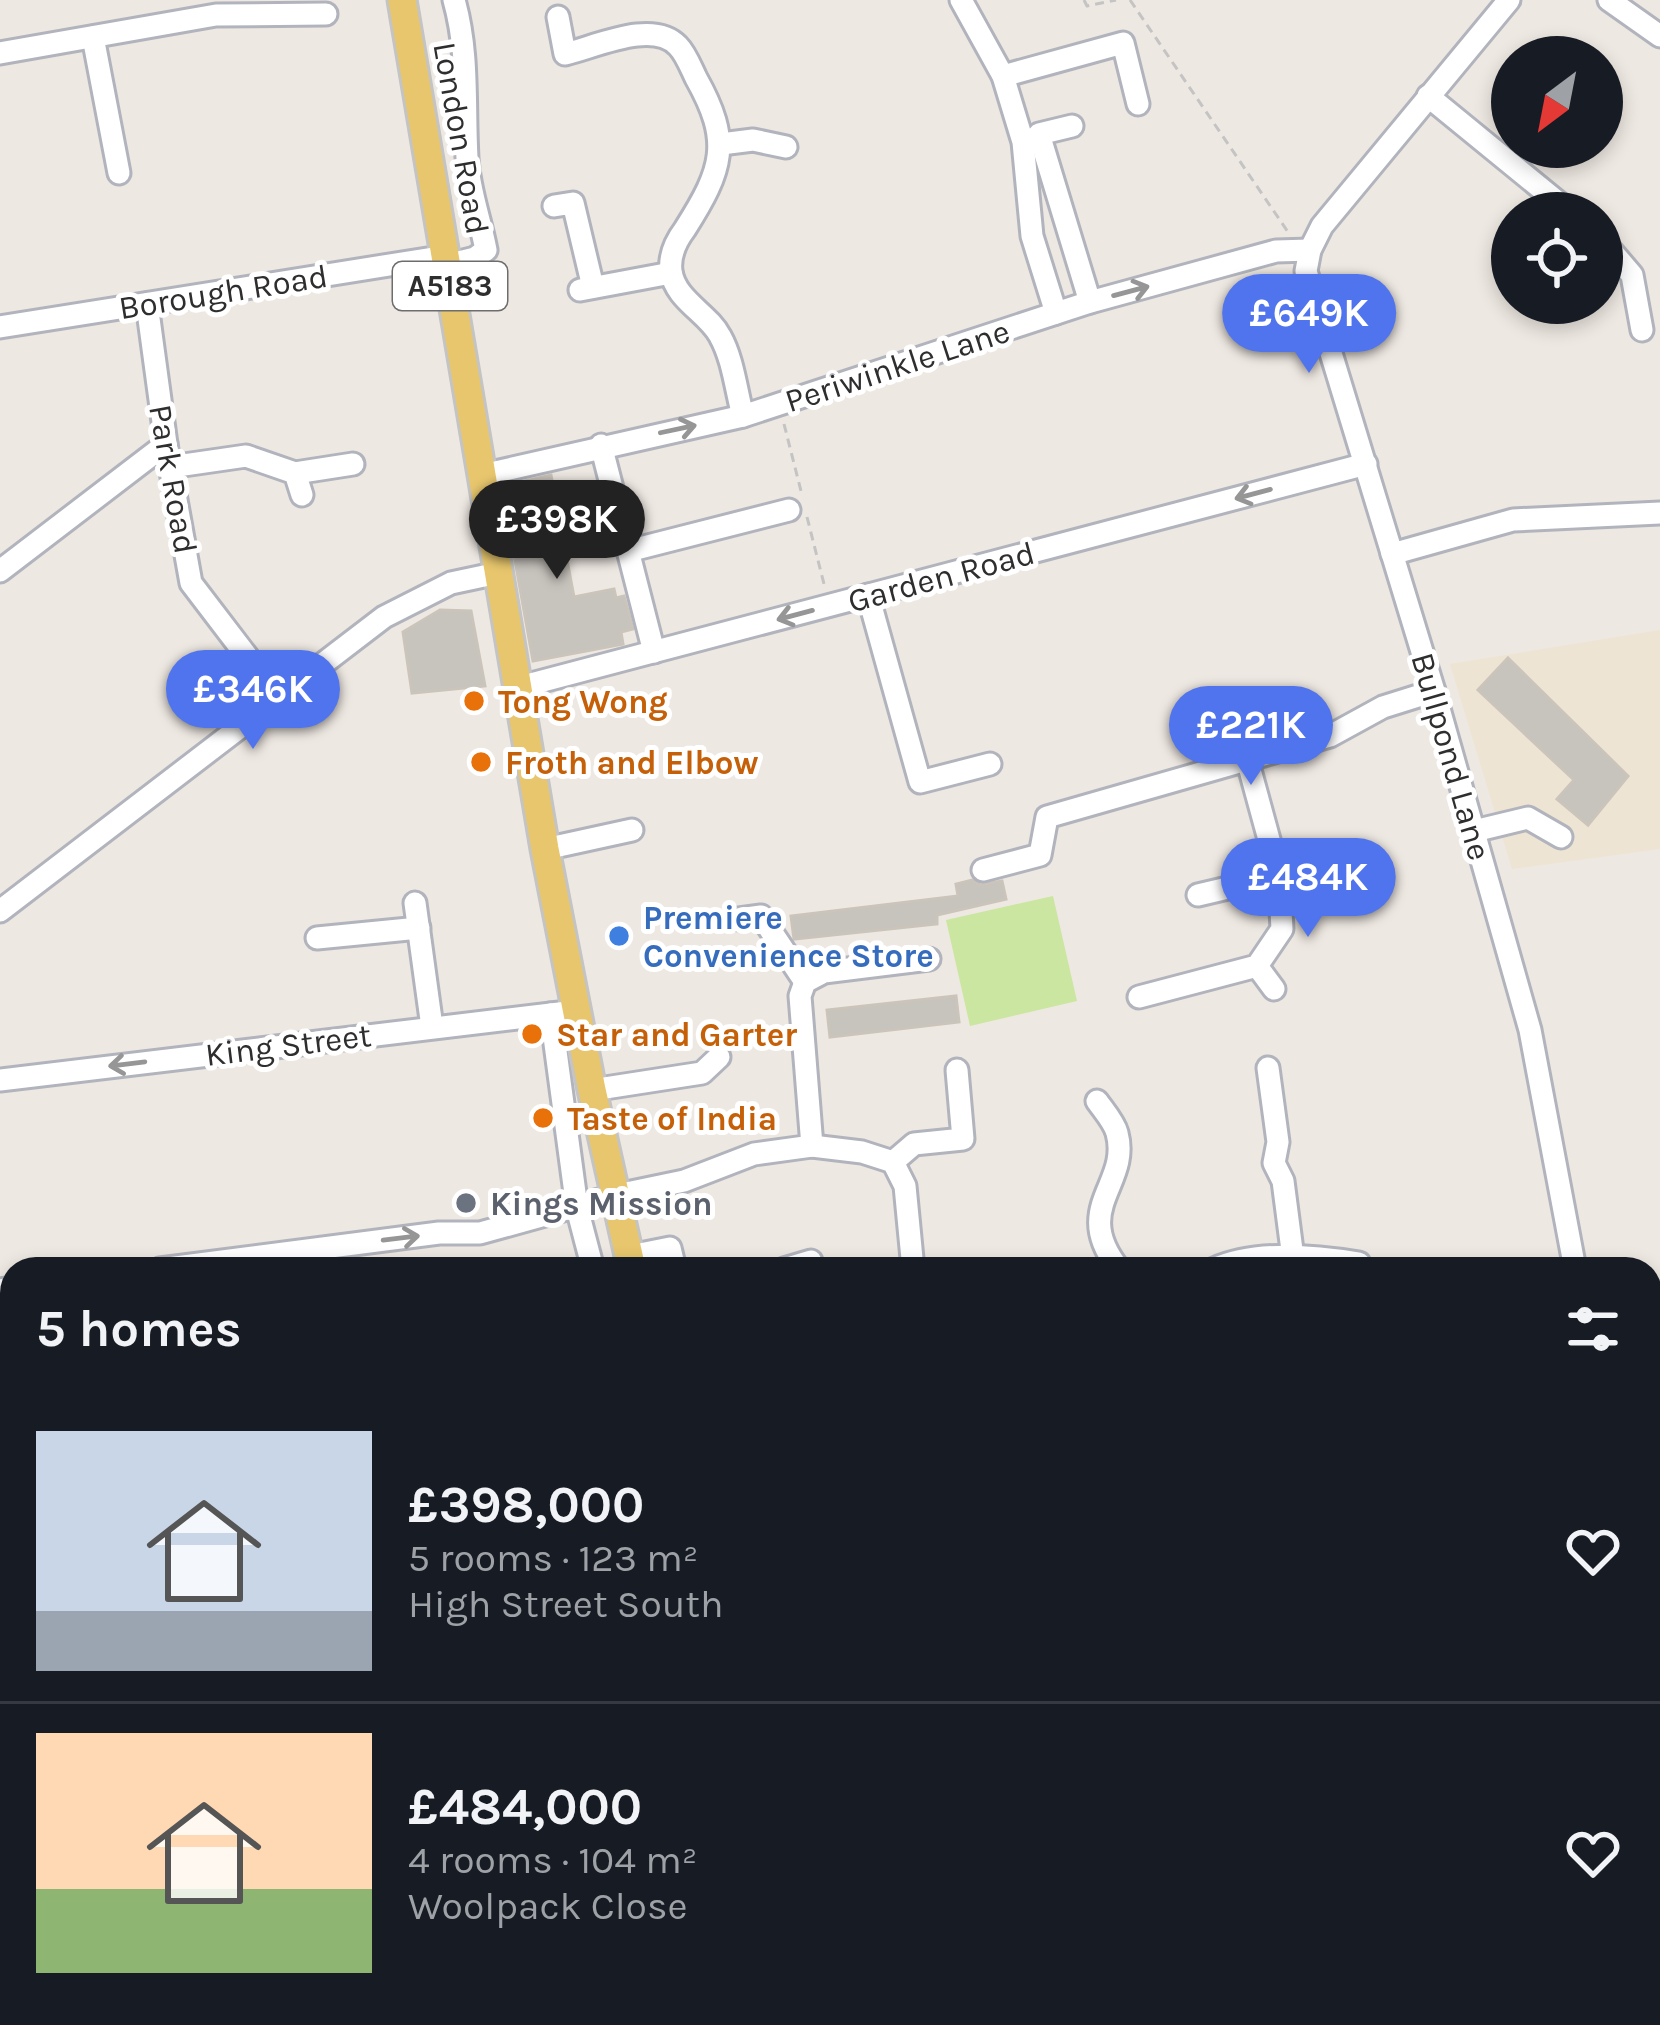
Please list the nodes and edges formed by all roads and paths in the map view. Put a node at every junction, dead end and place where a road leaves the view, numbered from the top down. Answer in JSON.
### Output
{"nodes":[{"id":1,"x":402,"y":0,"type":"edge"},
{"id":2,"x":454,"y":0,"type":"edge"},
{"id":3,"x":961,"y":0,"type":"edge"},
{"id":4,"x":1084,"y":0,"type":"edge"},
{"id":5,"x":1116,"y":0,"type":"edge"},
{"id":6,"x":1130,"y":0,"type":"edge"},
{"id":7,"x":1509,"y":0,"type":"edge"},
{"id":8,"x":1609,"y":0,"type":"edge"},
{"id":9,"x":326,"y":14,"type":"dead end"},
{"id":10,"x":558,"y":17,"type":"dead end"},
{"id":11,"x":1660,"y":36,"type":"edge"},
{"id":12,"x":93,"y":37,"type":"junction"},
{"id":13,"x":0,"y":53,"type":"edge"},
{"id":14,"x":1003,"y":76,"type":"junction"},
{"id":15,"x":1428,"y":96,"type":"junction"},
{"id":16,"x":1138,"y":104,"type":"dead end"},
{"id":17,"x":1072,"y":126,"type":"dead end"},
{"id":18,"x":721,"y":144,"type":"junction"},
{"id":19,"x":786,"y":147,"type":"dead end"},
{"id":20,"x":119,"y":173,"type":"dead end"},
{"id":21,"x":1545,"y":192,"type":"edge"},
{"id":22,"x":554,"y":206,"type":"dead end"},
{"id":23,"x":1288,"y":232,"type":"dead end"},
{"id":24,"x":1310,"y":250,"type":"junction"},
{"id":25,"x":446,"y":261,"type":"junction"},
{"id":26,"x":1623,"y":264,"type":"edge"},
{"id":27,"x":671,"y":273,"type":"junction"},
{"id":28,"x":1090,"y":302,"type":"junction"},
{"id":29,"x":147,"y":304,"type":"junction"},
{"id":30,"x":1056,"y":313,"type":"junction"},
{"id":31,"x":0,"y":327,"type":"edge"},
{"id":32,"x":1642,"y":329,"type":"dead end"},
{"id":33,"x":743,"y":416,"type":"junction"},
{"id":34,"x":601,"y":446,"type":"junction"},
{"id":35,"x":168,"y":455,"type":"junction"},
{"id":36,"x":353,"y":464,"type":"dead end"},
{"id":37,"x":1366,"y":464,"type":"junction"},
{"id":38,"x":482,"y":475,"type":"junction"},
{"id":39,"x":789,"y":510,"type":"dead end"},
{"id":40,"x":1660,"y":513,"type":"edge"},
{"id":41,"x":628,"y":551,"type":"junction"},
{"id":42,"x":1392,"y":554,"type":"junction"},
{"id":43,"x":0,"y":571,"type":"edge"},
{"id":44,"x":498,"y":573,"type":"junction"},
{"id":45,"x":868,"y":596,"type":"junction"},
{"id":46,"x":653,"y":652,"type":"junction"},
{"id":47,"x":516,"y":688,"type":"junction"},
{"id":48,"x":1434,"y":691,"type":"junction"},
{"id":49,"x":278,"y":697,"type":"junction"},
{"id":50,"x":1247,"y":759,"type":"junction"},
{"id":51,"x":990,"y":764,"type":"dead end"},
{"id":52,"x":632,"y":830,"type":"dead end"},
{"id":53,"x":1474,"y":830,"type":"junction"},
{"id":54,"x":1562,"y":836,"type":"dead end"},
{"id":55,"x":545,"y":849,"type":"junction"},
{"id":56,"x":983,"y":870,"type":"dead end"},
{"id":57,"x":1279,"y":876,"type":"junction"},
{"id":58,"x":1198,"y":895,"type":"dead end"},
{"id":59,"x":416,"y":903,"type":"dead end"},
{"id":60,"x":0,"y":910,"type":"edge"},
{"id":61,"x":739,"y":919,"type":"dead end"},
{"id":62,"x":419,"y":928,"type":"junction"},
{"id":63,"x":317,"y":938,"type":"dead end"},
{"id":64,"x":929,"y":959,"type":"dead end"},
{"id":65,"x":1257,"y":965,"type":"junction"},
{"id":66,"x":805,"y":982,"type":"junction"},
{"id":67,"x":1274,"y":988,"type":"dead end"},
{"id":68,"x":1139,"y":997,"type":"dead end"},
{"id":69,"x":564,"y":1013,"type":"junction"},
{"id":70,"x":432,"y":1027,"type":"junction"},
{"id":71,"x":719,"y":1057,"type":"dead end"},
{"id":72,"x":1268,"y":1068,"type":"dead end"},
{"id":73,"x":957,"y":1070,"type":"dead end"},
{"id":74,"x":0,"y":1080,"type":"edge"},
{"id":75,"x":592,"y":1090,"type":"junction"},
{"id":76,"x":1097,"y":1101,"type":"dead end"},
{"id":77,"x":812,"y":1146,"type":"junction"},
{"id":78,"x":893,"y":1162,"type":"junction"},
{"id":79,"x":617,"y":1195,"type":"junction"},
{"id":80,"x":577,"y":1208,"type":"junction"},
{"id":81,"x":253,"y":1257,"type":"edge"},
{"id":82,"x":589,"y":1257,"type":"edge"},
{"id":83,"x":630,"y":1257,"type":"edge"},
{"id":84,"x":645,"y":1257,"type":"edge"},
{"id":85,"x":672,"y":1257,"type":"edge"},
{"id":86,"x":912,"y":1257,"type":"edge"},
{"id":87,"x":1110,"y":1257,"type":"edge"},
{"id":88,"x":1293,"y":1257,"type":"edge"},
{"id":89,"x":1572,"y":1257,"type":"edge"}],
"edges":[{"from":1,"to":25,"type":"main road","name":"London Road","number":"A5183"},
{"from":2,"to":25,"type":"street"},
{"from":3,"to":14,"type":"street"},
{"from":4,"to":5,"type":"path"},
{"from":6,"to":23,"type":"path"},
{"from":7,"to":15,"type":"street"},
{"from":8,"to":11,"type":"street"},
{"from":9,"to":12,"type":"street"},
{"from":10,"to":18,"type":"street"},
{"from":12,"to":13,"type":"street"},
{"from":12,"to":20,"type":"street"},
{"from":14,"to":16,"type":"street"},
{"from":14,"to":30,"type":"street"},
{"from":15,"to":21,"type":"street"},
{"from":15,"to":24,"type":"street"},
{"from":17,"to":28,"type":"street"},
{"from":18,"to":19,"type":"street"},
{"from":18,"to":27,"type":"street"},
{"from":22,"to":27,"type":"street"},
{"from":28,"to":24,"type":"street","name":"Periwinkle Lane","one_way":true},
{"from":24,"to":37,"type":"street","name":"Bullpond Lane"},
{"from":25,"to":29,"type":"street","name":"Borough Road"},
{"from":25,"to":38,"type":"main road","name":"London Road","number":"A5183"},
{"from":26,"to":32,"type":"street"},
{"from":27,"to":33,"type":"street"},
{"from":28,"to":30,"type":"street","name":"Periwinkle Lane"},
{"from":29,"to":31,"type":"street","name":"Borough Road"},
{"from":29,"to":35,"type":"street","name":"Park Road"},
{"from":30,"to":33,"type":"street","name":"Periwinkle Lane"},
{"from":34,"to":33,"type":"street","name":"Periwinkle Lane","one_way":true},
{"from":34,"to":38,"type":"street","name":"Periwinkle Lane"},
{"from":34,"to":41,"type":"street"},
{"from":35,"to":36,"type":"street"},
{"from":35,"to":43,"type":"street"},
{"from":35,"to":49,"type":"street","name":"Park Road"},
{"from":37,"to":42,"type":"street","name":"Bullpond Lane"},
{"from":37,"to":45,"type":"street","name":"Garden Road","one_way":true},
{"from":38,"to":44,"type":"main road","name":"London Road","number":"A5183"},
{"from":39,"to":41,"type":"street"},
{"from":40,"to":42,"type":"street"},
{"from":41,"to":46,"type":"street"},
{"from":42,"to":48,"type":"street","name":"Bullpond Lane"},
{"from":44,"to":47,"type":"main road","number":"A5183"},
{"from":44,"to":49,"type":"street"},
{"from":45,"to":46,"type":"street","name":"Garden Road","one_way":true},
{"from":45,"to":51,"type":"street"},
{"from":46,"to":47,"type":"street","name":"Garden Road"},
{"from":47,"to":55,"type":"main road","number":"A5183"},
{"from":48,"to":50,"type":"street"},
{"from":48,"to":53,"type":"street","name":"Bullpond Lane"},
{"from":49,"to":60,"type":"street"},
{"from":50,"to":56,"type":"street"},
{"from":50,"to":57,"type":"street"},
{"from":52,"to":55,"type":"street"},
{"from":53,"to":54,"type":"street"},
{"from":53,"to":89,"type":"street","name":"Bullpond Lane"},
{"from":55,"to":69,"type":"main road","number":"A5183"},
{"from":57,"to":58,"type":"street"},
{"from":57,"to":65,"type":"street"},
{"from":59,"to":62,"type":"street"},
{"from":61,"to":66,"type":"street"},
{"from":62,"to":63,"type":"street"},
{"from":62,"to":70,"type":"street"},
{"from":64,"to":66,"type":"street"},
{"from":65,"to":67,"type":"street"},
{"from":65,"to":68,"type":"street"},
{"from":66,"to":77,"type":"street"},
{"from":69,"to":70,"type":"street","name":"King Street"},
{"from":69,"to":75,"type":"main road","number":"A5183"},
{"from":69,"to":80,"type":"street"},
{"from":70,"to":74,"type":"street","name":"King Street","one_way":true},
{"from":71,"to":75,"type":"street"},
{"from":72,"to":88,"type":"street"},
{"from":73,"to":78,"type":"street"},
{"from":75,"to":79,"type":"main road","number":"A5183"},
{"from":76,"to":87,"type":"street"},
{"from":77,"to":78,"type":"street"},
{"from":77,"to":79,"type":"street"},
{"from":78,"to":86,"type":"street"},
{"from":79,"to":80,"type":"street"},
{"from":79,"to":83,"type":"main road","number":"A5183"},
{"from":81,"to":80,"type":"street","one_way":true},
{"from":80,"to":82,"type":"street"},
{"from":84,"to":85,"type":"street"}]}
